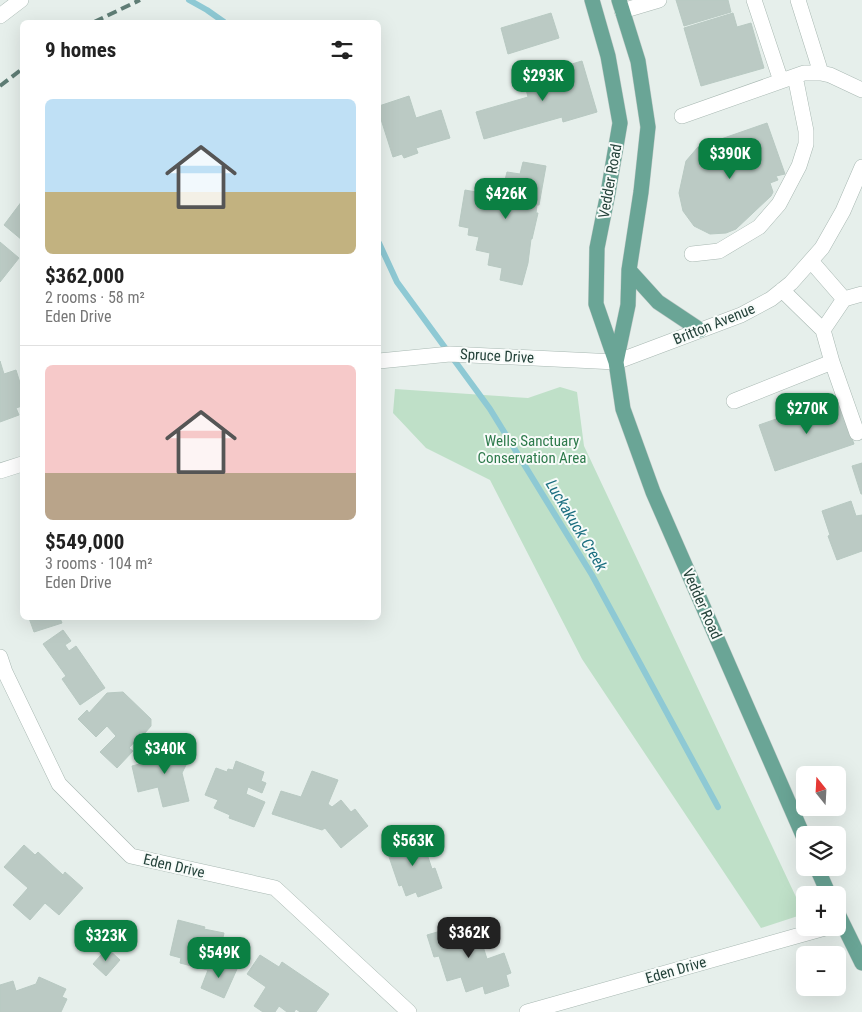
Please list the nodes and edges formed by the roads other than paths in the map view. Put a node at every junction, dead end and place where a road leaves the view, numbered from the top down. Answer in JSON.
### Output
{"nodes":[{"id":1,"x":22,"y":0,"type":"edge"},
{"id":2,"x":592,"y":0,"type":"edge"},
{"id":3,"x":659,"y":0,"type":"edge"},
{"id":4,"x":754,"y":0,"type":"edge"},
{"id":5,"x":798,"y":0,"type":"edge"},
{"id":6,"x":620,"y":6,"type":"edge"},
{"id":7,"x":0,"y":16,"type":"edge"},
{"id":8,"x":820,"y":74,"type":"junction"},
{"id":9,"x":788,"y":79,"type":"junction"},
{"id":10,"x":862,"y":90,"type":"edge"},
{"id":11,"x":682,"y":116,"type":"dead end"},
{"id":12,"x":862,"y":167,"type":"edge"},
{"id":13,"x":692,"y":254,"type":"dead end"},
{"id":14,"x":811,"y":261,"type":"junction"},
{"id":15,"x":629,"y":270,"type":"junction"},
{"id":16,"x":782,"y":290,"type":"junction"},
{"id":17,"x":862,"y":294,"type":"edge"},
{"id":18,"x":844,"y":299,"type":"junction"},
{"id":19,"x":700,"y":330,"type":"junction"},
{"id":20,"x":823,"y":330,"type":"junction"},
{"id":21,"x":381,"y":361,"type":"edge"},
{"id":22,"x":616,"y":362,"type":"junction"},
{"id":23,"x":832,"y":362,"type":"junction"},
{"id":24,"x":734,"y":401,"type":"dead end"},
{"id":25,"x":858,"y":433,"type":"dead end"},
{"id":26,"x":20,"y":465,"type":"edge"},
{"id":27,"x":0,"y":471,"type":"edge"},
{"id":28,"x":0,"y":657,"type":"edge"},
{"id":29,"x":799,"y":826,"type":"edge"},
{"id":30,"x":846,"y":933,"type":"edge"},
{"id":31,"x":797,"y":936,"type":"edge"},
{"id":32,"x":862,"y":963,"type":"edge"},
{"id":33,"x":409,"y":1012,"type":"edge"},
{"id":34,"x":527,"y":1012,"type":"edge"}],
"edges":[{"from":1,"to":7,"type":"street"},
{"from":2,"to":22,"type":"main road","name":"Vedder Road"},
{"from":3,"to":6,"type":"street"},
{"from":4,"to":9,"type":"street"},
{"from":5,"to":8,"type":"street"},
{"from":6,"to":15,"type":"main road","name":"Vedder Road"},
{"from":8,"to":9,"type":"street"},
{"from":8,"to":10,"type":"street"},
{"from":9,"to":11,"type":"street"},
{"from":9,"to":13,"type":"street"},
{"from":12,"to":14,"type":"street","name":"Britton Avenue"},
{"from":14,"to":16,"type":"street","name":"Britton Avenue"},
{"from":14,"to":18,"type":"street"},
{"from":15,"to":19,"type":"main road"},
{"from":15,"to":22,"type":"main road","name":"Vedder Road"},
{"from":16,"to":19,"type":"street","name":"Britton Avenue"},
{"from":16,"to":20,"type":"street"},
{"from":17,"to":18,"type":"street"},
{"from":18,"to":20,"type":"street"},
{"from":19,"to":22,"type":"street","name":"Britton Avenue"},
{"from":20,"to":23,"type":"street"},
{"from":21,"to":22,"type":"street","name":"Spruce Drive"},
{"from":22,"to":29,"type":"main road","name":"Vedder Road"},
{"from":23,"to":24,"type":"street"},
{"from":23,"to":25,"type":"street"},
{"from":26,"to":27,"type":"street"},
{"from":28,"to":33,"type":"street","name":"Eden Drive"},
{"from":30,"to":32,"type":"main road"},
{"from":31,"to":34,"type":"street","name":"Eden Drive"}]}
